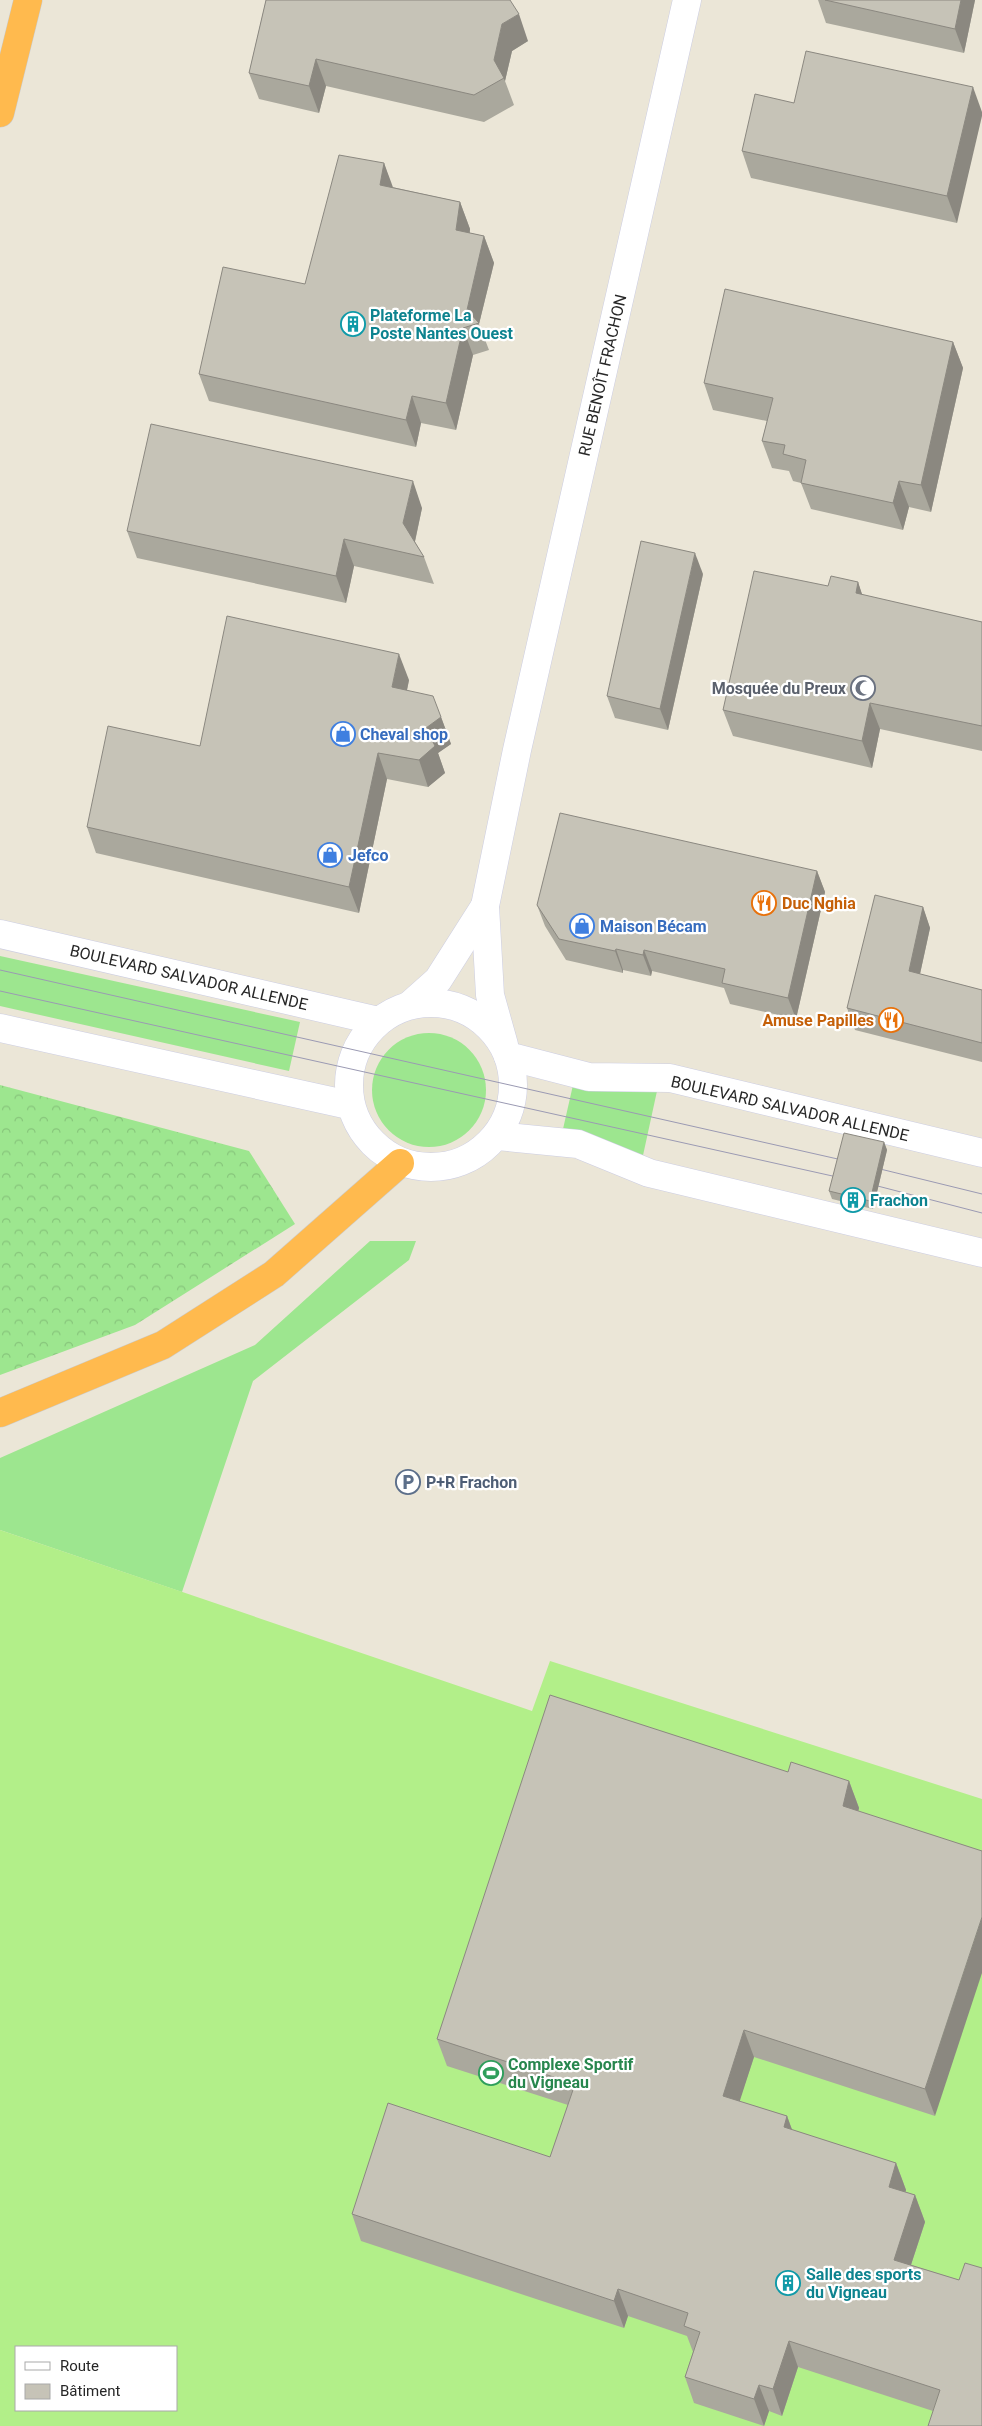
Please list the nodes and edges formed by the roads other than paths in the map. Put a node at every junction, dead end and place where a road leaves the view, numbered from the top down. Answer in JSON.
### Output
{"nodes":[{"id":1,"x":28,"y":0,"type":"edge"},
{"id":2,"x":687,"y":0,"type":"edge"},
{"id":3,"x":0,"y":113,"type":"edge"},
{"id":4,"x":485,"y":906,"type":"junction"},
{"id":5,"x":0,"y":934,"type":"edge"},
{"id":6,"x":411,"y":1004,"type":"junction"},
{"id":7,"x":378,"y":1021,"type":"junction"},
{"id":8,"x":0,"y":1028,"type":"edge"},
{"id":9,"x":506,"y":1050,"type":"junction"},
{"id":10,"x":350,"y":1104,"type":"junction"},
{"id":11,"x":497,"y":1136,"type":"junction"},
{"id":12,"x":982,"y":1153,"type":"edge"},
{"id":13,"x":400,"y":1162,"type":"junction"},
{"id":14,"x":982,"y":1253,"type":"edge"},
{"id":15,"x":0,"y":1413,"type":"edge"}],
"edges":[{"from":1,"to":3,"type":"highway"},
{"from":2,"to":4,"type":"street","name":"RUE BENOÎT FRACHON"},
{"from":4,"to":6,"type":"street"},
{"from":4,"to":9,"type":"street"},
{"from":5,"to":7,"type":"street","name":"BOULEVARD SALVADOR ALLENDE"},
{"from":6,"to":7,"type":"street"},
{"from":6,"to":9,"type":"street"},
{"from":7,"to":10,"type":"street"},
{"from":8,"to":10,"type":"street"},
{"from":9,"to":11,"type":"street"},
{"from":9,"to":12,"type":"street","name":"BOULEVARD SALVADOR ALLENDE"},
{"from":10,"to":13,"type":"street"},
{"from":11,"to":13,"type":"street"},
{"from":11,"to":14,"type":"street"},
{"from":13,"to":15,"type":"highway"}]}
